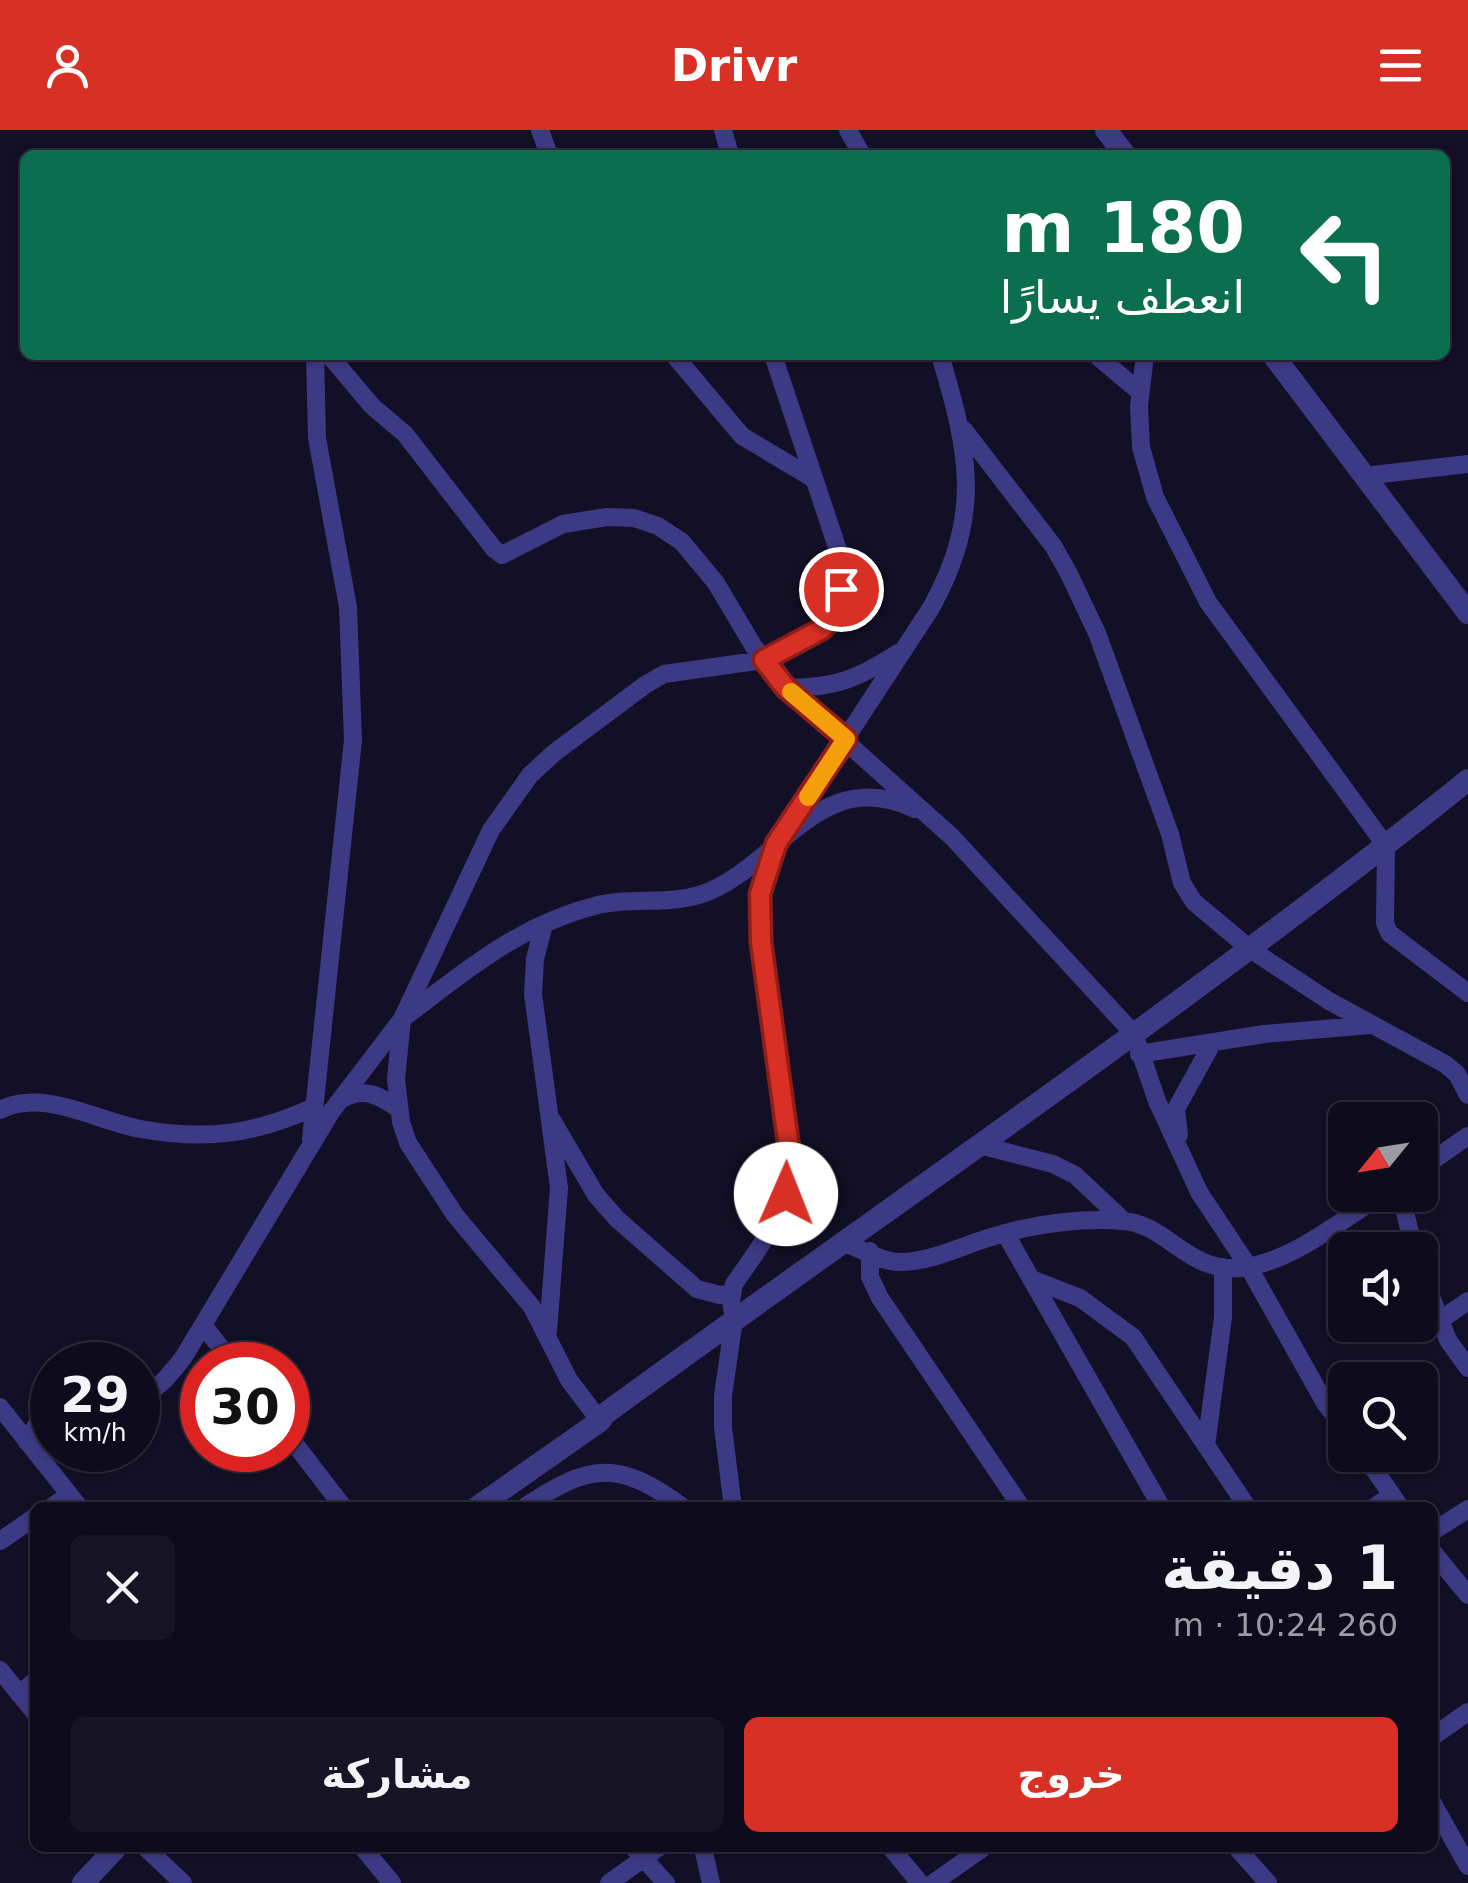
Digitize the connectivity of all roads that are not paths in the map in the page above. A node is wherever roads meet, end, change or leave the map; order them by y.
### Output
1 (316, 360) edge
2 (333, 360) edge
3 (678, 360) edge
4 (774, 360) edge
5 (941, 360) edge
6 (1102, 360) edge
7 (1144, 360) edge
8 (1276, 360) edge
9 (1140, 392) junction
10 (960, 424) junction
11 (1468, 464) edge
12 (1364, 476) junction
13 (814, 478) junction
14 (1468, 613) edge
15 (903, 650) junction
16 (764, 660) junction
17 (786, 688) junction
18 (846, 739) junction
19 (1468, 780) edge
20 (935, 820) junction
21 (776, 844) junction
22 (1386, 846) junction
23 (544, 924) junction
24 (1250, 948) junction
25 (1468, 993) edge
26 (402, 1019) junction
27 (1370, 1024) junction
28 (1213, 1042) junction
29 (1136, 1044) junction
30 (1468, 1095) edge
31 (342, 1099) junction
32 (314, 1107) junction
33 (0, 1110) edge
34 (399, 1110) junction
35 (547, 1110) junction
36 (1468, 1136) edge
37 (979, 1145) junction
38 (310, 1147) junction
39 (1438, 1157) edge
40 (1186, 1165) junction
41 (1354, 1212) edge
42 (1124, 1221) junction
43 (1005, 1232) junction
44 (842, 1242) junction
45 (870, 1251) junction
46 (1248, 1266) junction
47 (1223, 1267) junction
48 (1031, 1278) junction
49 (731, 1293) junction
50 (1468, 1301) edge
51 (734, 1319) junction
52 (1439, 1321) joint
53 (204, 1326) junction
54 (548, 1337) junction
55 (216, 1342) edge
56 (1468, 1368) edge
57 (160, 1383) edge
58 (1328, 1406) edge
59 (0, 1408) edge
60 (600, 1421) junction
61 (30, 1437) edge
62 (27, 1442) junction
63 (1206, 1446) junction
64 (310, 1463) edge
65 (1376, 1472) edge
66 (75, 1501) edge
67 (1396, 1501) edge
68 (339, 1502) edge
69 (485, 1502) edge
70 (533, 1502) edge
71 (675, 1502) edge
72 (732, 1502) edge
73 (1018, 1502) edge
74 (1159, 1502) edge
75 (1244, 1502) edge
76 (1468, 1509) edge
77 (30, 1520) edge
78 (1438, 1528) edge
79 (0, 1541) edge
80 (1438, 1558) edge
81 (1468, 1595) edge
82 (0, 1670) edge
83 (30, 1685) edge
84 (19, 1694) junction
85 (30, 1707) edge
86 (1468, 1712) edge
87 (1438, 1733) edge
88 (1438, 1812) edge
89 (112, 1852) edge
90 (150, 1852) edge
91 (366, 1852) edge
92 (645, 1852) edge
93 (647, 1852) edge
94 (704, 1852) edge
95 (894, 1852) edge
96 (977, 1852) edge
97 (1240, 1852) edge
98 (1468, 1864) edge
99 (82, 1883) edge
100 (183, 1883) edge
101 (392, 1883) edge
102 (609, 1883) edge
103 (666, 1883) edge
104 (711, 1883) edge
105 (920, 1883) edge
106 (933, 1883) edge
107 (1268, 1883) edge

1 - 32 street
2 - 16 street
3 - 13 street
4 - 13 street
5 - 10 street
6 - 9 street
7 - 9 street
8 - 12 street
9 - 22 street
10 - 15 street
10 - 24 street
11 - 12 street
12 - 14 street
13 - 16 street
15 - 17 street
15 - 18 street
16 - 17 street
16 - 26 street
17 - 18 street
18 - 20 street
18 - 21 street
19 - 22 street
20 - 21 street
20 - 29 street
21 - 23 street
21 - 49 street
22 - 24 street
22 - 25 street
23 - 26 street
23 - 35 street
24 - 27 street
24 - 29 street
26 - 31 street
26 - 34 street
27 - 28 street
27 - 30 street
28 - 29 street
28 - 40 street
29 - 37 street
29 - 40 street
31 - 34 street
31 - 38 street
32 - 33 street
32 - 38 street
34 - 54 street
35 - 49 street
35 - 54 street
36 - 39 street
37 - 42 street
37 - 44 street
38 - 53 street
40 - 46 street
41 - 46 street
42 - 43 street
42 - 47 street
43 - 45 street
43 - 48 street
44 - 45 street
44 - 51 street
45 - 73 street
46 - 47 street
46 - 58 street
47 - 63 street
48 - 63 street
48 - 74 street
49 - 51 street
50 - 52 street
51 - 60 street
51 - 72 street
52 - 56 street
53 - 55 street
53 - 57 street
54 - 60 street
59 - 62 street
60 - 69 street
61 - 62 street
62 - 66 street
63 - 75 street
64 - 68 street
65 - 67 street
70 - 71 street
76 - 78 street
77 - 79 street
80 - 81 street
82 - 84 street
83 - 84 street
84 - 85 street
86 - 87 street
88 - 98 street
89 - 99 street
90 - 100 street
91 - 101 street
92 - 102 street
93 - 103 street
94 - 104 street
95 - 105 street
96 - 106 street
97 - 107 street

